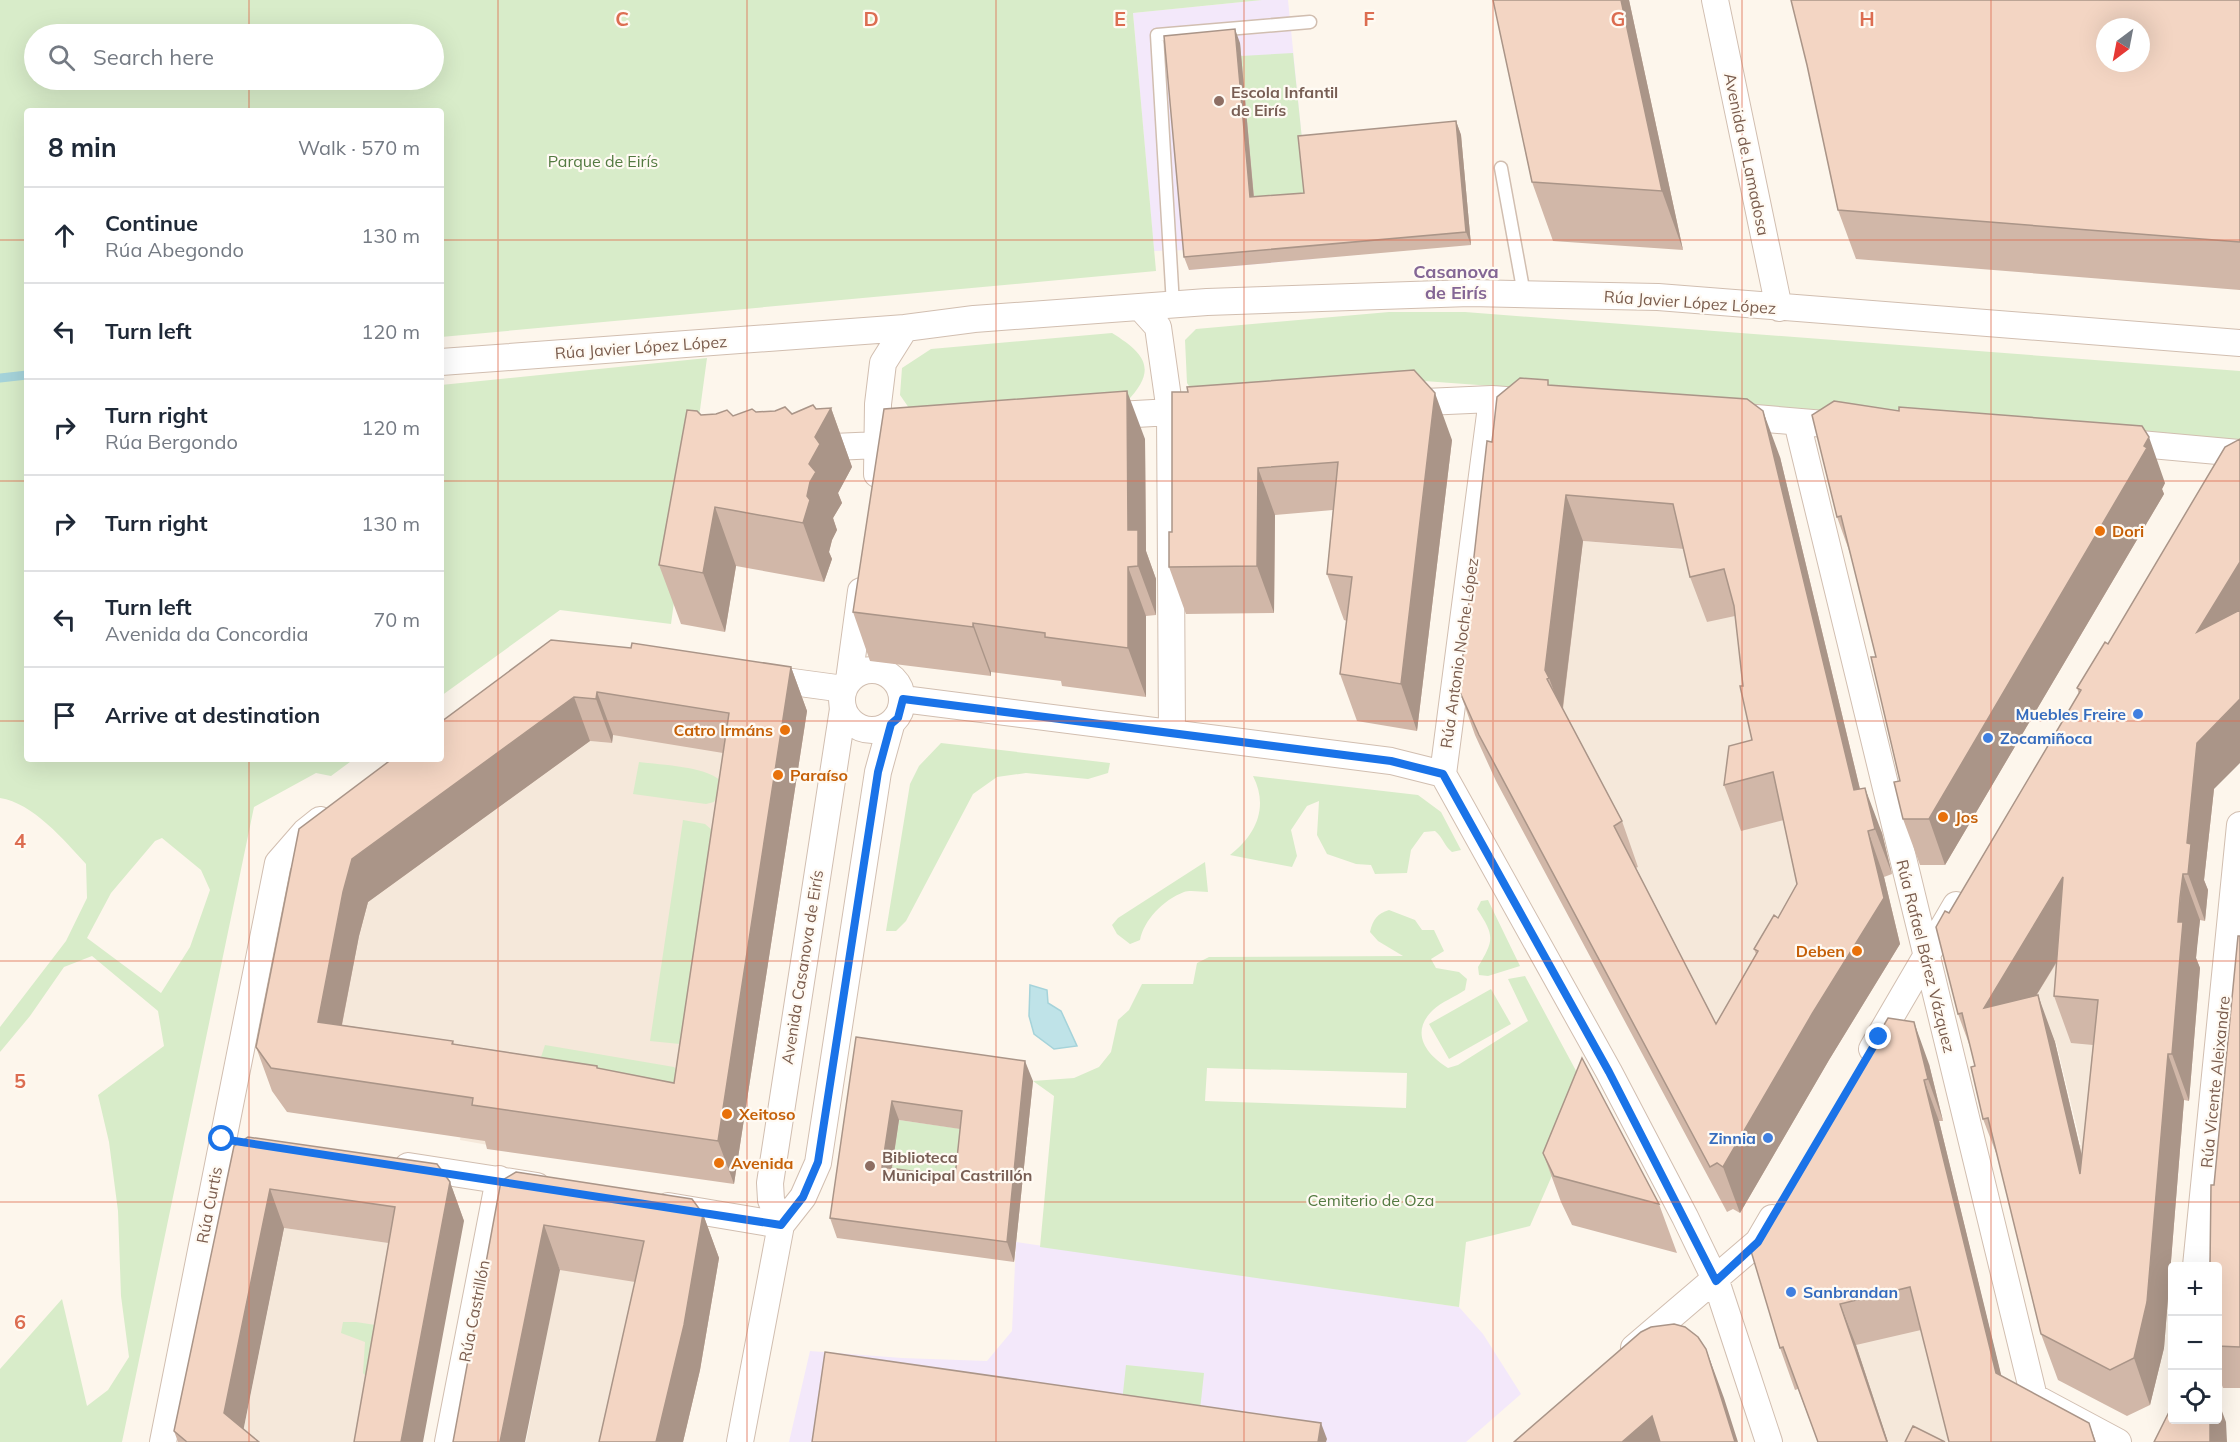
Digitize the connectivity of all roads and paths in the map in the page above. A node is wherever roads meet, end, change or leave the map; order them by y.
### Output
1 (1714, 0) edge
2 (1311, 22) dead end
3 (1501, 168) dead end
4 (1524, 294) junction
5 (1173, 304) junction
6 (1140, 307) junction
7 (1779, 308) junction
8 (906, 328) junction
9 (841, 334) junction
10 (2240, 344) edge
11 (444, 362) edge
12 (882, 363) junction
13 (1492, 399) junction
14 (1550, 403) edge
15 (878, 404) junction
16 (1377, 404) edge
17 (1227, 409) edge
18 (1170, 412) junction
19 (1713, 415) edge
20 (1077, 418) edge
21 (1797, 422) junction
22 (903, 424) edge
23 (1866, 427) edge
24 (2098, 441) edge
25 (879, 445) junction
26 (785, 450) edge
27 (2228, 458) edge
28 (874, 498) edge
29 (865, 566) edge
30 (737, 674) edge
31 (845, 693) junction
32 (903, 699) junction
33 (891, 724) junction
34 (1172, 732) junction
35 (1443, 774) junction
36 (339, 806) edge
37 (2240, 825) edge
38 (1969, 884) edge
39 (1926, 954) junction
40 (1858, 1073) edge
41 (222, 1139) junction
42 (252, 1143) edge
43 (382, 1162) edge
44 (499, 1179) junction
45 (558, 1189) edge
46 (1787, 1193) edge
47 (648, 1203) edge
48 (781, 1225) junction
49 (2196, 1262) edge
50 (1716, 1281) junction
51 (1613, 1366) edge
52 (163, 1442) edge
53 (448, 1442) edge
54 (740, 1442) edge
55 (1769, 1442) edge
56 (2118, 1442) edge

1 - 7 street, Avenida de Lamadosa
2 - 5 lane
3 - 4 lane
4 - 5 street, Rúa Javier López López
4 - 7 street, Rúa Javier López López
5 - 6 street, Rúa Javier López López
6 - 8 street, Rúa Javier López López
6 - 18 street
7 - 10 street, Rúa Javier López López
8 - 9 street, Rúa Javier López López
8 - 12 street
9 - 11 street, Rúa Javier López López
9 - 12 street
12 - 15 street
13 - 14 street
13 - 16 street
13 - 35 street, Rúa Antonio Noche López
15 - 22 street
15 - 25 street
17 - 18 street
18 - 20 street
18 - 34 street
19 - 21 street
21 - 23 street
21 - 39 street, Rúa Rafael Bárez Vázquez
24 - 27 street
25 - 26 street
25 - 28 street
29 - 31 street, Avenida Casanova de Eirís
30 - 31 street
31 - 32 street
31 - 33 street
31 - 48 street, Avenida Casanova de Eirís
32 - 33 street
32 - 34 street
33 - 48 street
34 - 35 street
35 - 50 street
36 - 41 street, Rúa Curtis
37 - 49 street, Rúa Vicente Aleixandre
38 - 39 street
39 - 40 street
39 - 56 street, Rúa Rafael Bárez Vázquez
41 - 42 street
41 - 52 street, Rúa Curtis
43 - 44 street
44 - 45 street
44 - 53 street, Rúa Castrillón
46 - 50 street
47 - 48 street
48 - 54 street
50 - 51 street
50 - 55 street

